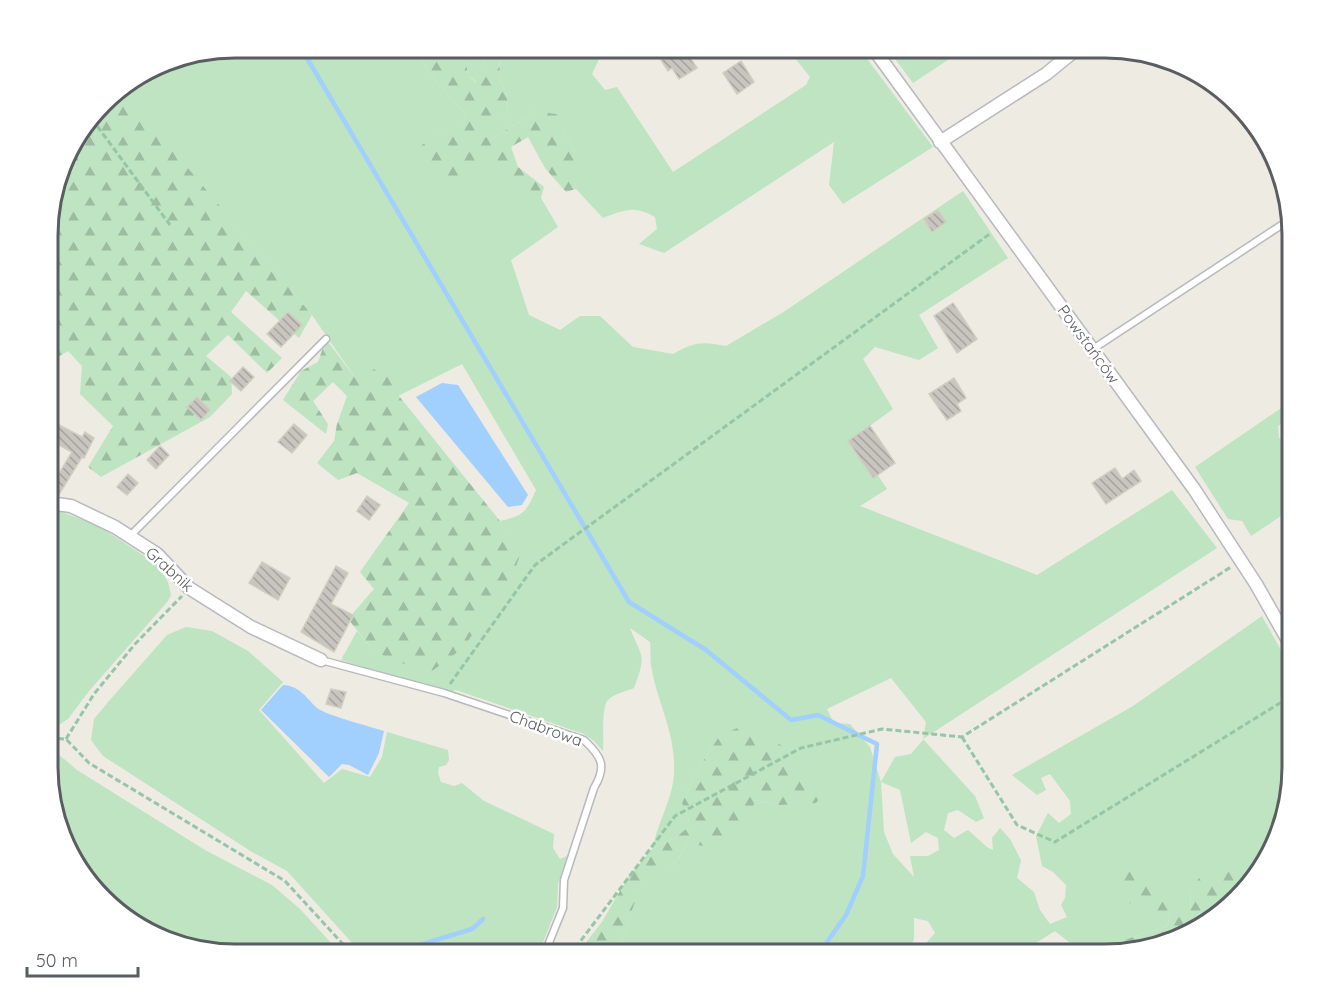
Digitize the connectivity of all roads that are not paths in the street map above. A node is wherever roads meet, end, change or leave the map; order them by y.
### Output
1 (881, 59) edge
2 (1064, 59) edge
3 (940, 142) junction
4 (1282, 225) edge
5 (326, 339) dead end
6 (1093, 349) junction
7 (58, 504) edge
8 (130, 536) junction
9 (1282, 630) edge
10 (321, 660) joint
11 (548, 944) edge

1 - 3 street, Powstańców
2 - 3 street
3 - 6 street, Powstańców
4 - 6 lane
5 - 8 lane
6 - 9 street, Powstańców
7 - 8 street, Grabnik
8 - 10 street, Grabnik
10 - 11 lane, Chabrowa

